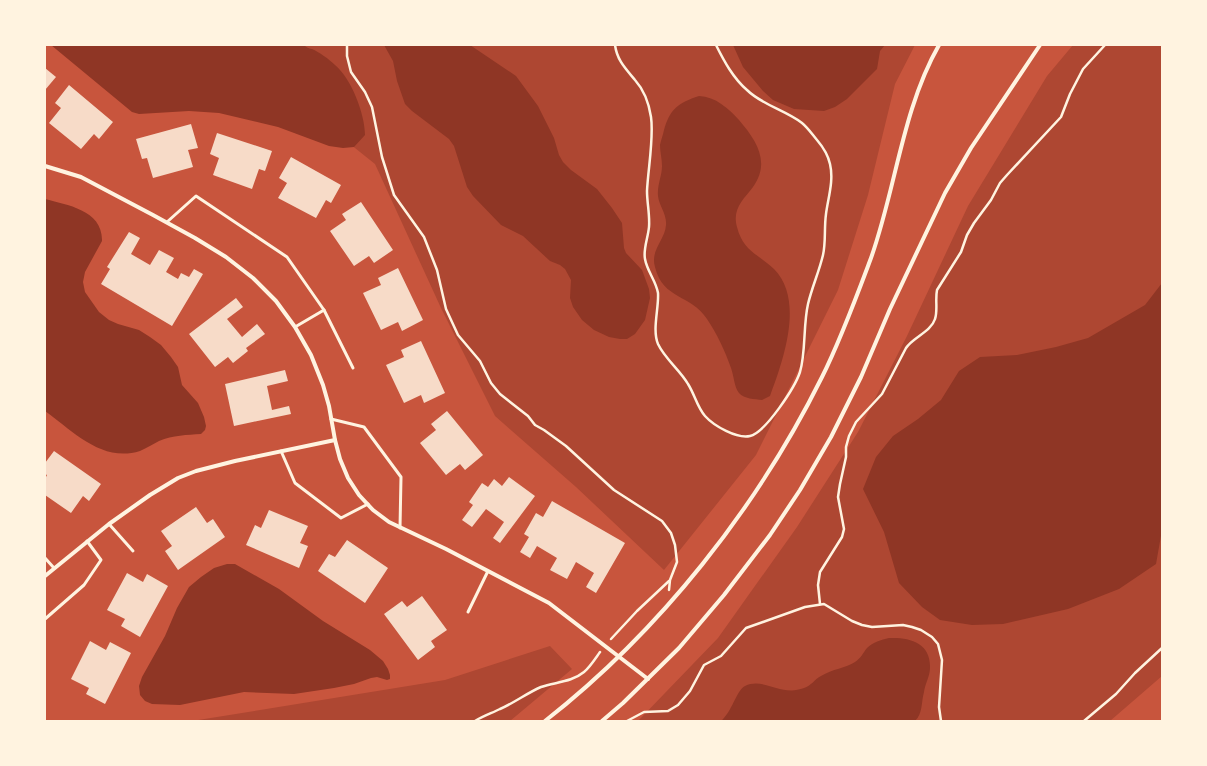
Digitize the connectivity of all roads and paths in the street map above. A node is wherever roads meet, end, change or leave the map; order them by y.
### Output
1 (347, 45) edge
2 (615, 45) edge
3 (716, 45) edge
4 (939, 45) edge
5 (1040, 45) edge
6 (1105, 45) edge
7 (45, 166) edge
8 (167, 222) junction
9 (324, 310) junction
10 (295, 327) junction
11 (353, 368) dead end
12 (331, 419) junction
13 (335, 440) junction
14 (281, 451) junction
15 (368, 504) junction
16 (109, 524) junction
17 (400, 528) junction
18 (87, 541) junction
19 (133, 551) dead end
20 (45, 558) edge
21 (54, 568) junction
22 (488, 572) junction
23 (45, 576) edge
24 (670, 580) junction
25 (672, 599) junction
26 (820, 604) junction
27 (468, 612) dead end
28 (45, 619) edge
29 (605, 646) junction
30 (1162, 648) edge
31 (619, 656) junction
32 (648, 678) junction
33 (475, 721) edge
34 (544, 721) edge
35 (602, 721) edge
36 (627, 721) edge
37 (941, 721) edge
38 (1084, 721) edge

1 - 24 path
2 - 3 path
4 - 25 street
5 - 32 street
6 - 26 path
7 - 8 street
8 - 9 lane
8 - 10 street
9 - 10 lane
9 - 11 lane
10 - 12 street
12 - 13 street
12 - 17 lane
13 - 14 street
13 - 15 street
14 - 15 lane
14 - 16 street
15 - 17 street
16 - 18 street
16 - 19 lane
17 - 22 street
18 - 21 street
18 - 28 lane
20 - 21 lane
21 - 23 street
22 - 27 lane
22 - 29 street
24 - 25 path
24 - 29 path
25 - 31 street
26 - 36 path
26 - 37 path
29 - 31 street
29 - 33 path
30 - 38 path
31 - 32 street
31 - 34 street
32 - 35 street

